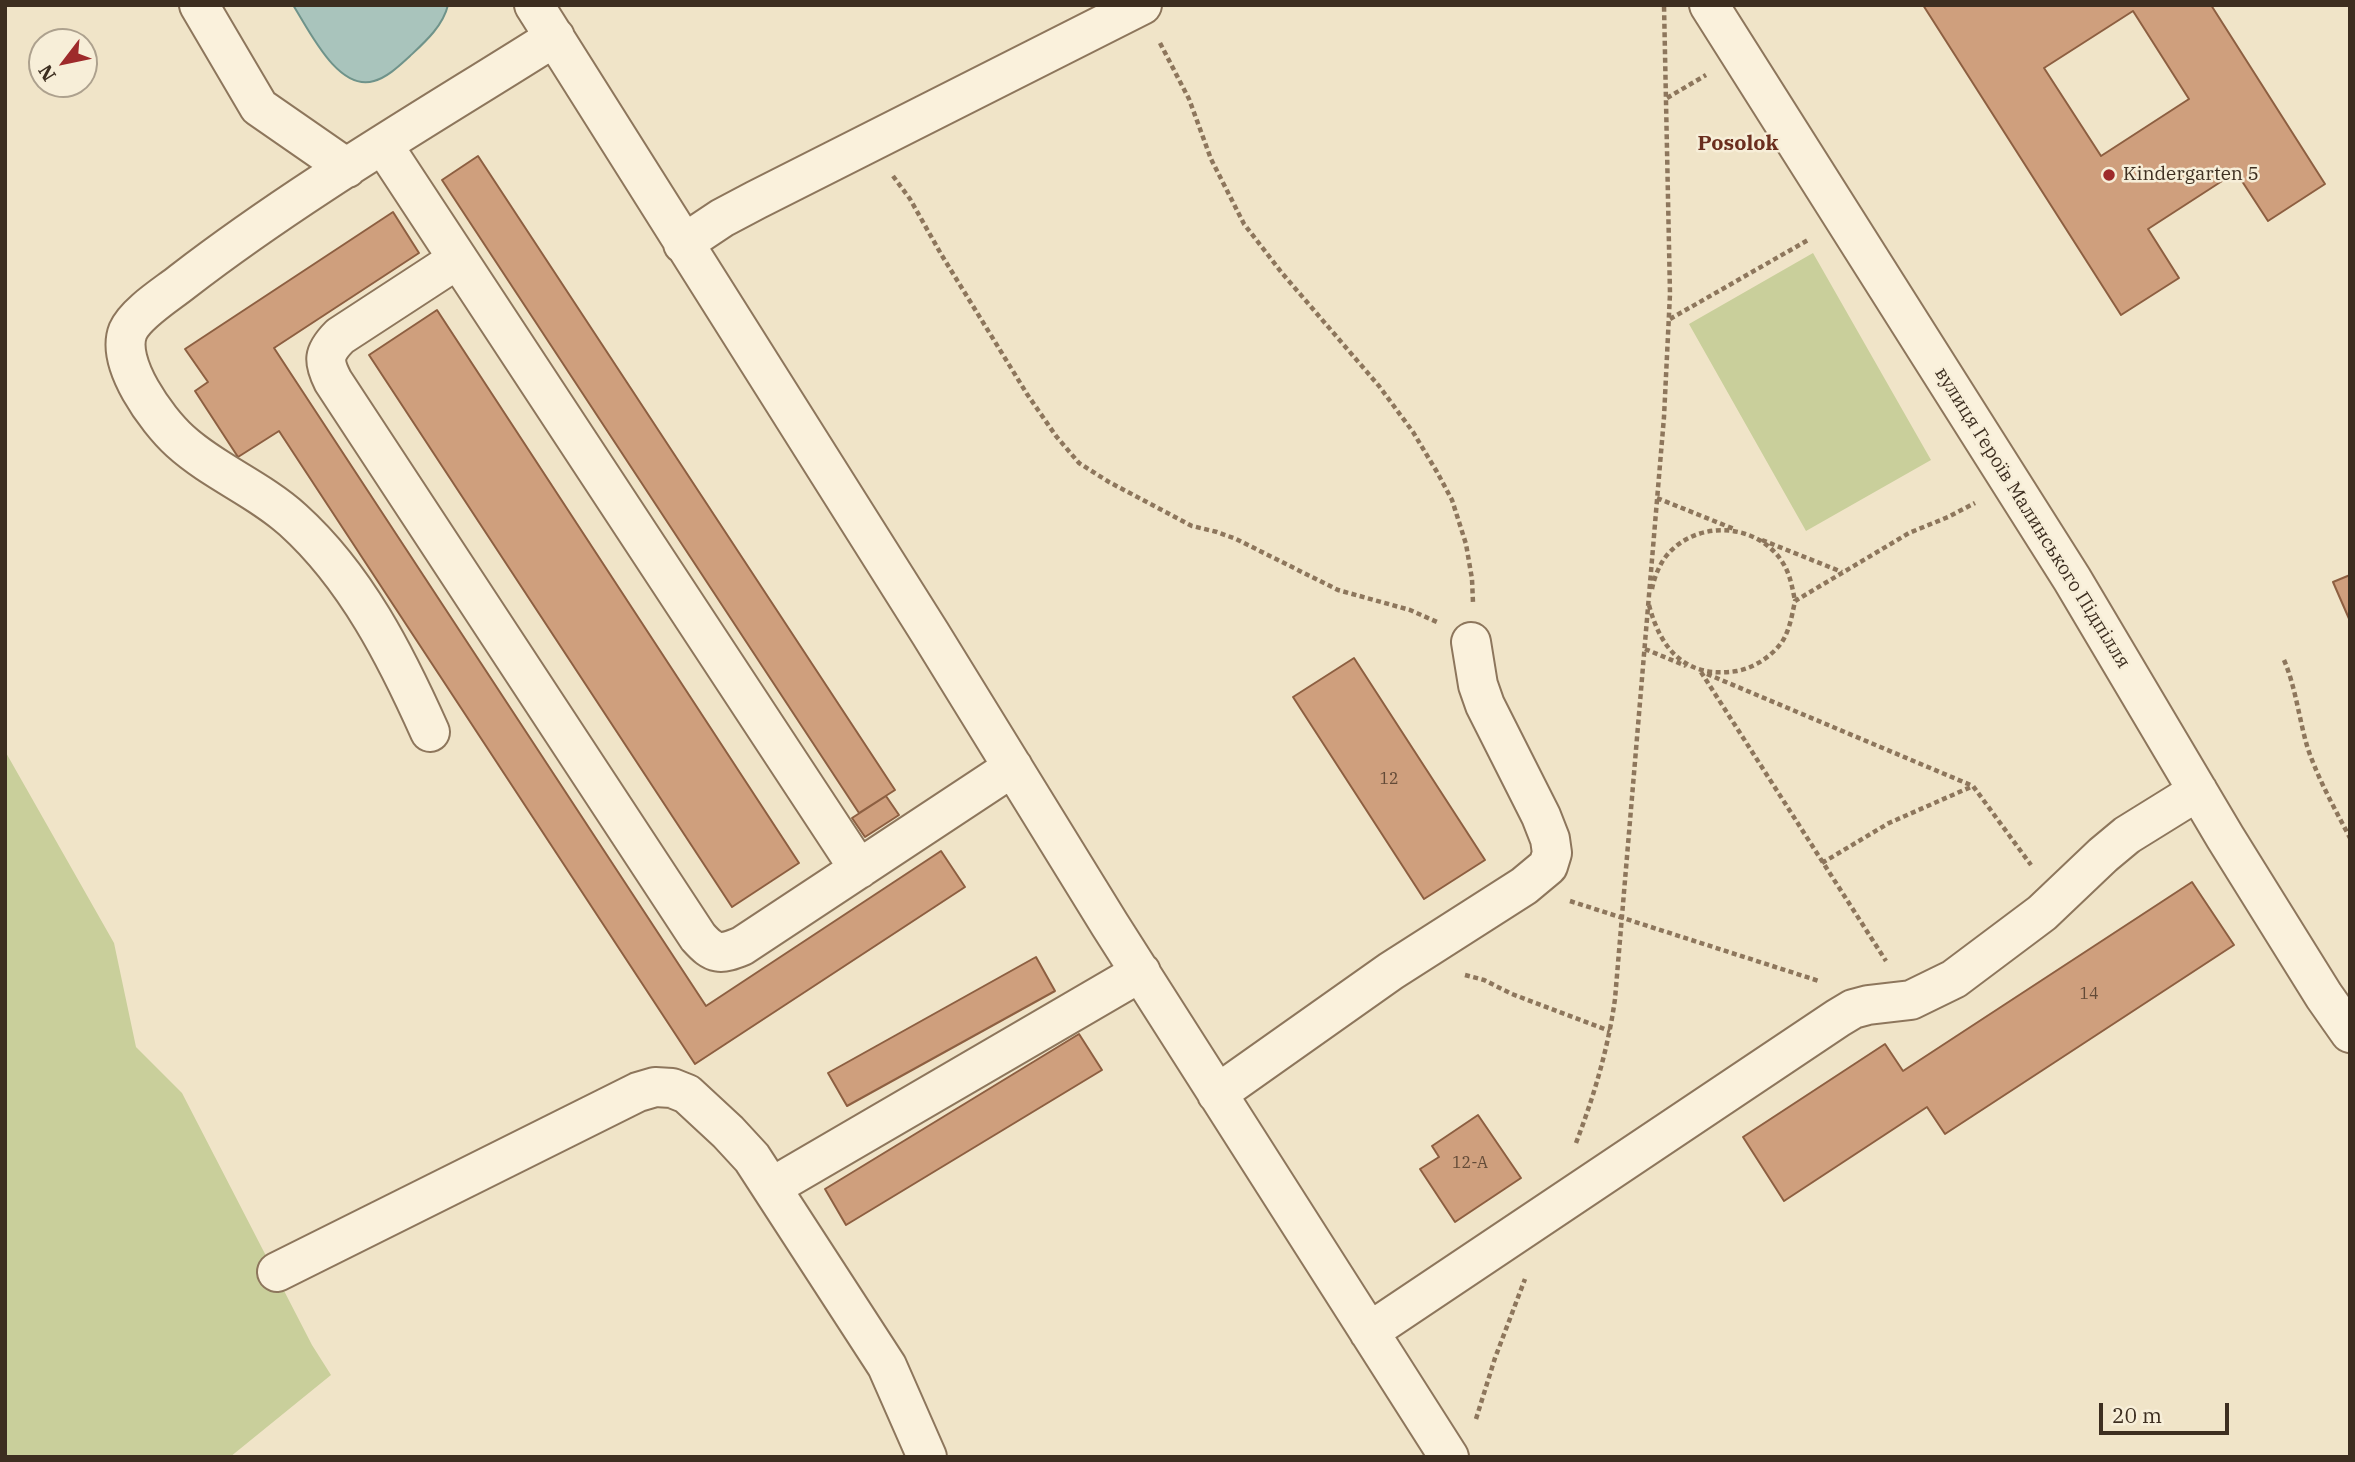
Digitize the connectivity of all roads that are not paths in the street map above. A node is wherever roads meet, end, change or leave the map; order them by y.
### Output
1 (199, 5) edge
2 (534, 5) edge
3 (1709, 5) edge
4 (1141, 6) edge
5 (1086, 18) edge
6 (555, 37) junction
7 (383, 145) junction
8 (347, 168) junction
9 (683, 243) junction
10 (458, 259) junction
11 (1471, 642) road end
12 (430, 732) dead end
13 (1013, 767) junction
14 (2198, 791) junction
15 (859, 869) junction
16 (1141, 972) junction
17 (2350, 1032) edge
18 (1217, 1094) junction
19 (772, 1187) junction
20 (277, 1272) dead end
21 (1370, 1332) junction
22 (927, 1457) edge
23 (1449, 1457) edge

1 - 8 street
2 - 6 street
3 - 14 street, вулиця Героїв Малинського Підпілля
4 - 5 street
5 - 9 street
6 - 7 street
6 - 9 street
7 - 8 street
7 - 10 street
8 - 12 street
9 - 13 street
10 - 15 street
10 - 15 street
11 - 18 street
13 - 15 street
13 - 16 street
14 - 17 street, вулиця Героїв Малинського Підпілля
14 - 21 street
16 - 18 street
16 - 19 street
18 - 21 street
19 - 20 street
19 - 22 street
21 - 23 street

